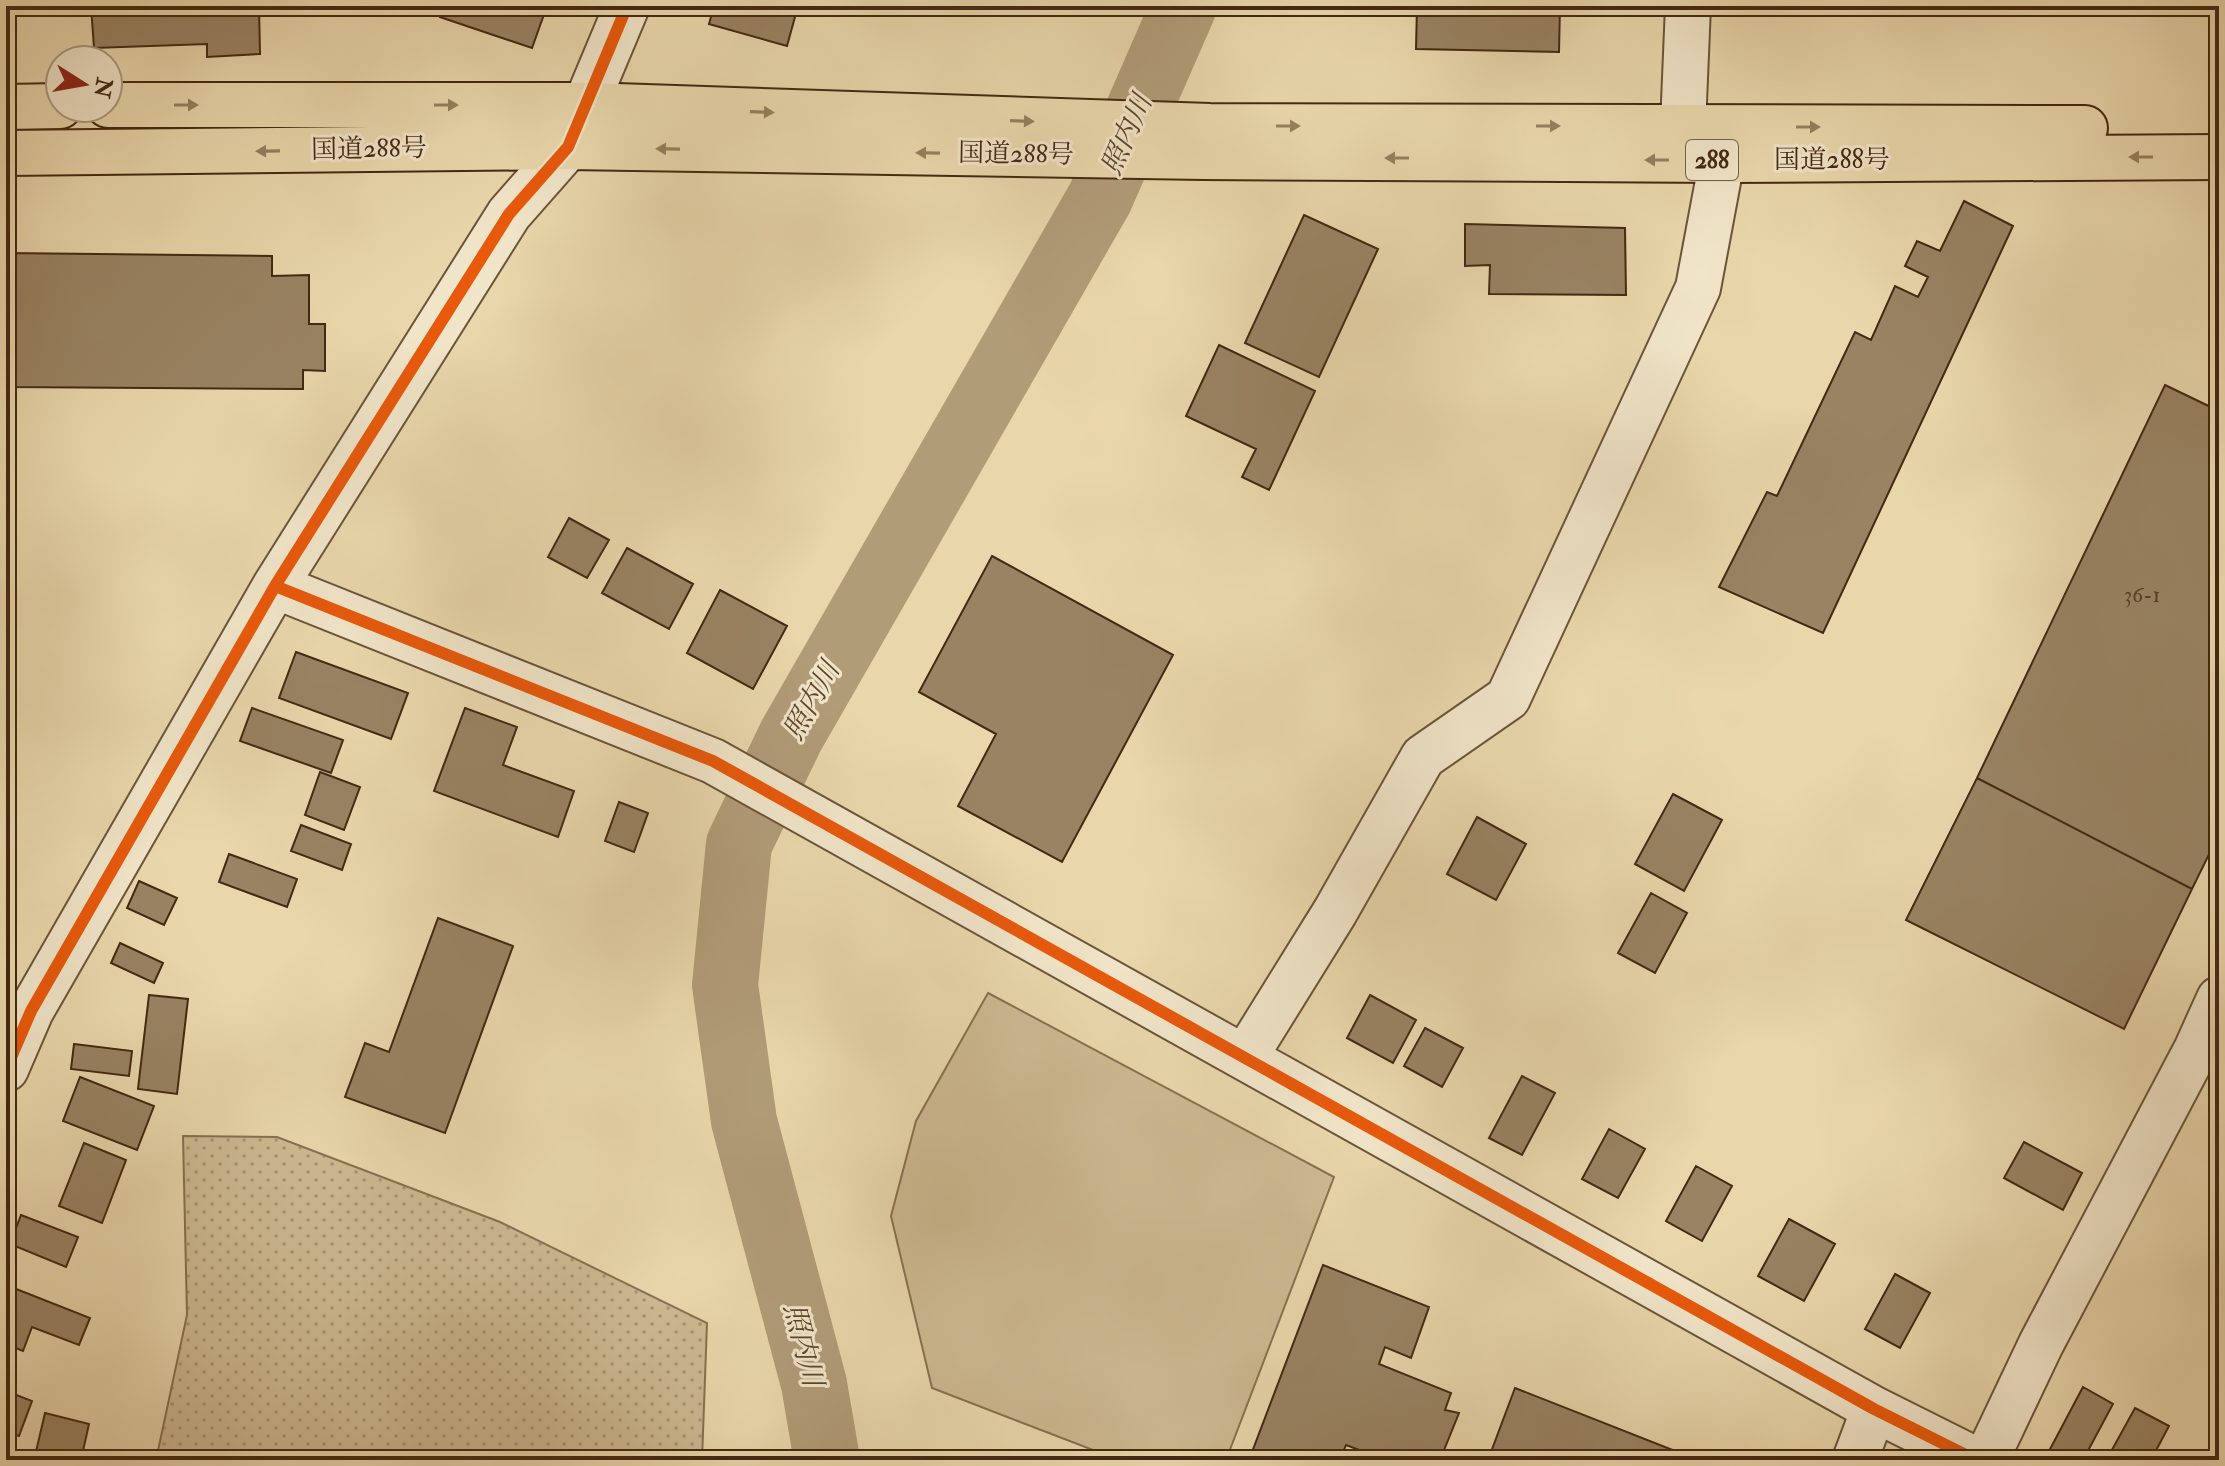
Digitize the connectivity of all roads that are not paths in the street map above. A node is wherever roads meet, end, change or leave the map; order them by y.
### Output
1 (627, 6) edge
2 (1688, 6) edge
3 (124, 105) edge
4 (587, 105) junction
5 (44, 106) edge
6 (6, 107) edge
7 (1683, 126) junction
8 (2219, 127) edge
9 (1092, 140) junction
10 (1207, 142) junction
11 (568, 147) junction
12 (6, 153) edge
13 (2219, 157) edge
14 (1722, 160) junction
15 (275, 586) junction
16 (2219, 999) edge
17 (1245, 1057) junction
18 (6, 1069) edge
19 (1874, 1409) junction
20 (1855, 1460) edge
21 (1976, 1460) edge
22 (1986, 1460) edge

1 - 4 street
2 - 7 street
3 -> 4 highway, 国道288号 / 288
4 -> 9 highway, 国道288号 / 288
4 - 11 street
5 - 6 highway
7 -> 8 highway, 国道288号 / 288
10 -> 7 highway, 国道288号 / 288
9 - 10 highway, 国道288号 / 288
9 -> 11 highway, 国道288号 / 288
14 -> 10 highway, 国道288号 / 288
11 -> 12 highway, 国道288号 / 288
11 - 15 street
13 -> 14 highway, 国道288号 / 288
14 - 17 street
15 - 17 street
15 - 18 street
16 - 22 street
17 - 19 street
19 - 20 street
19 - 21 street

